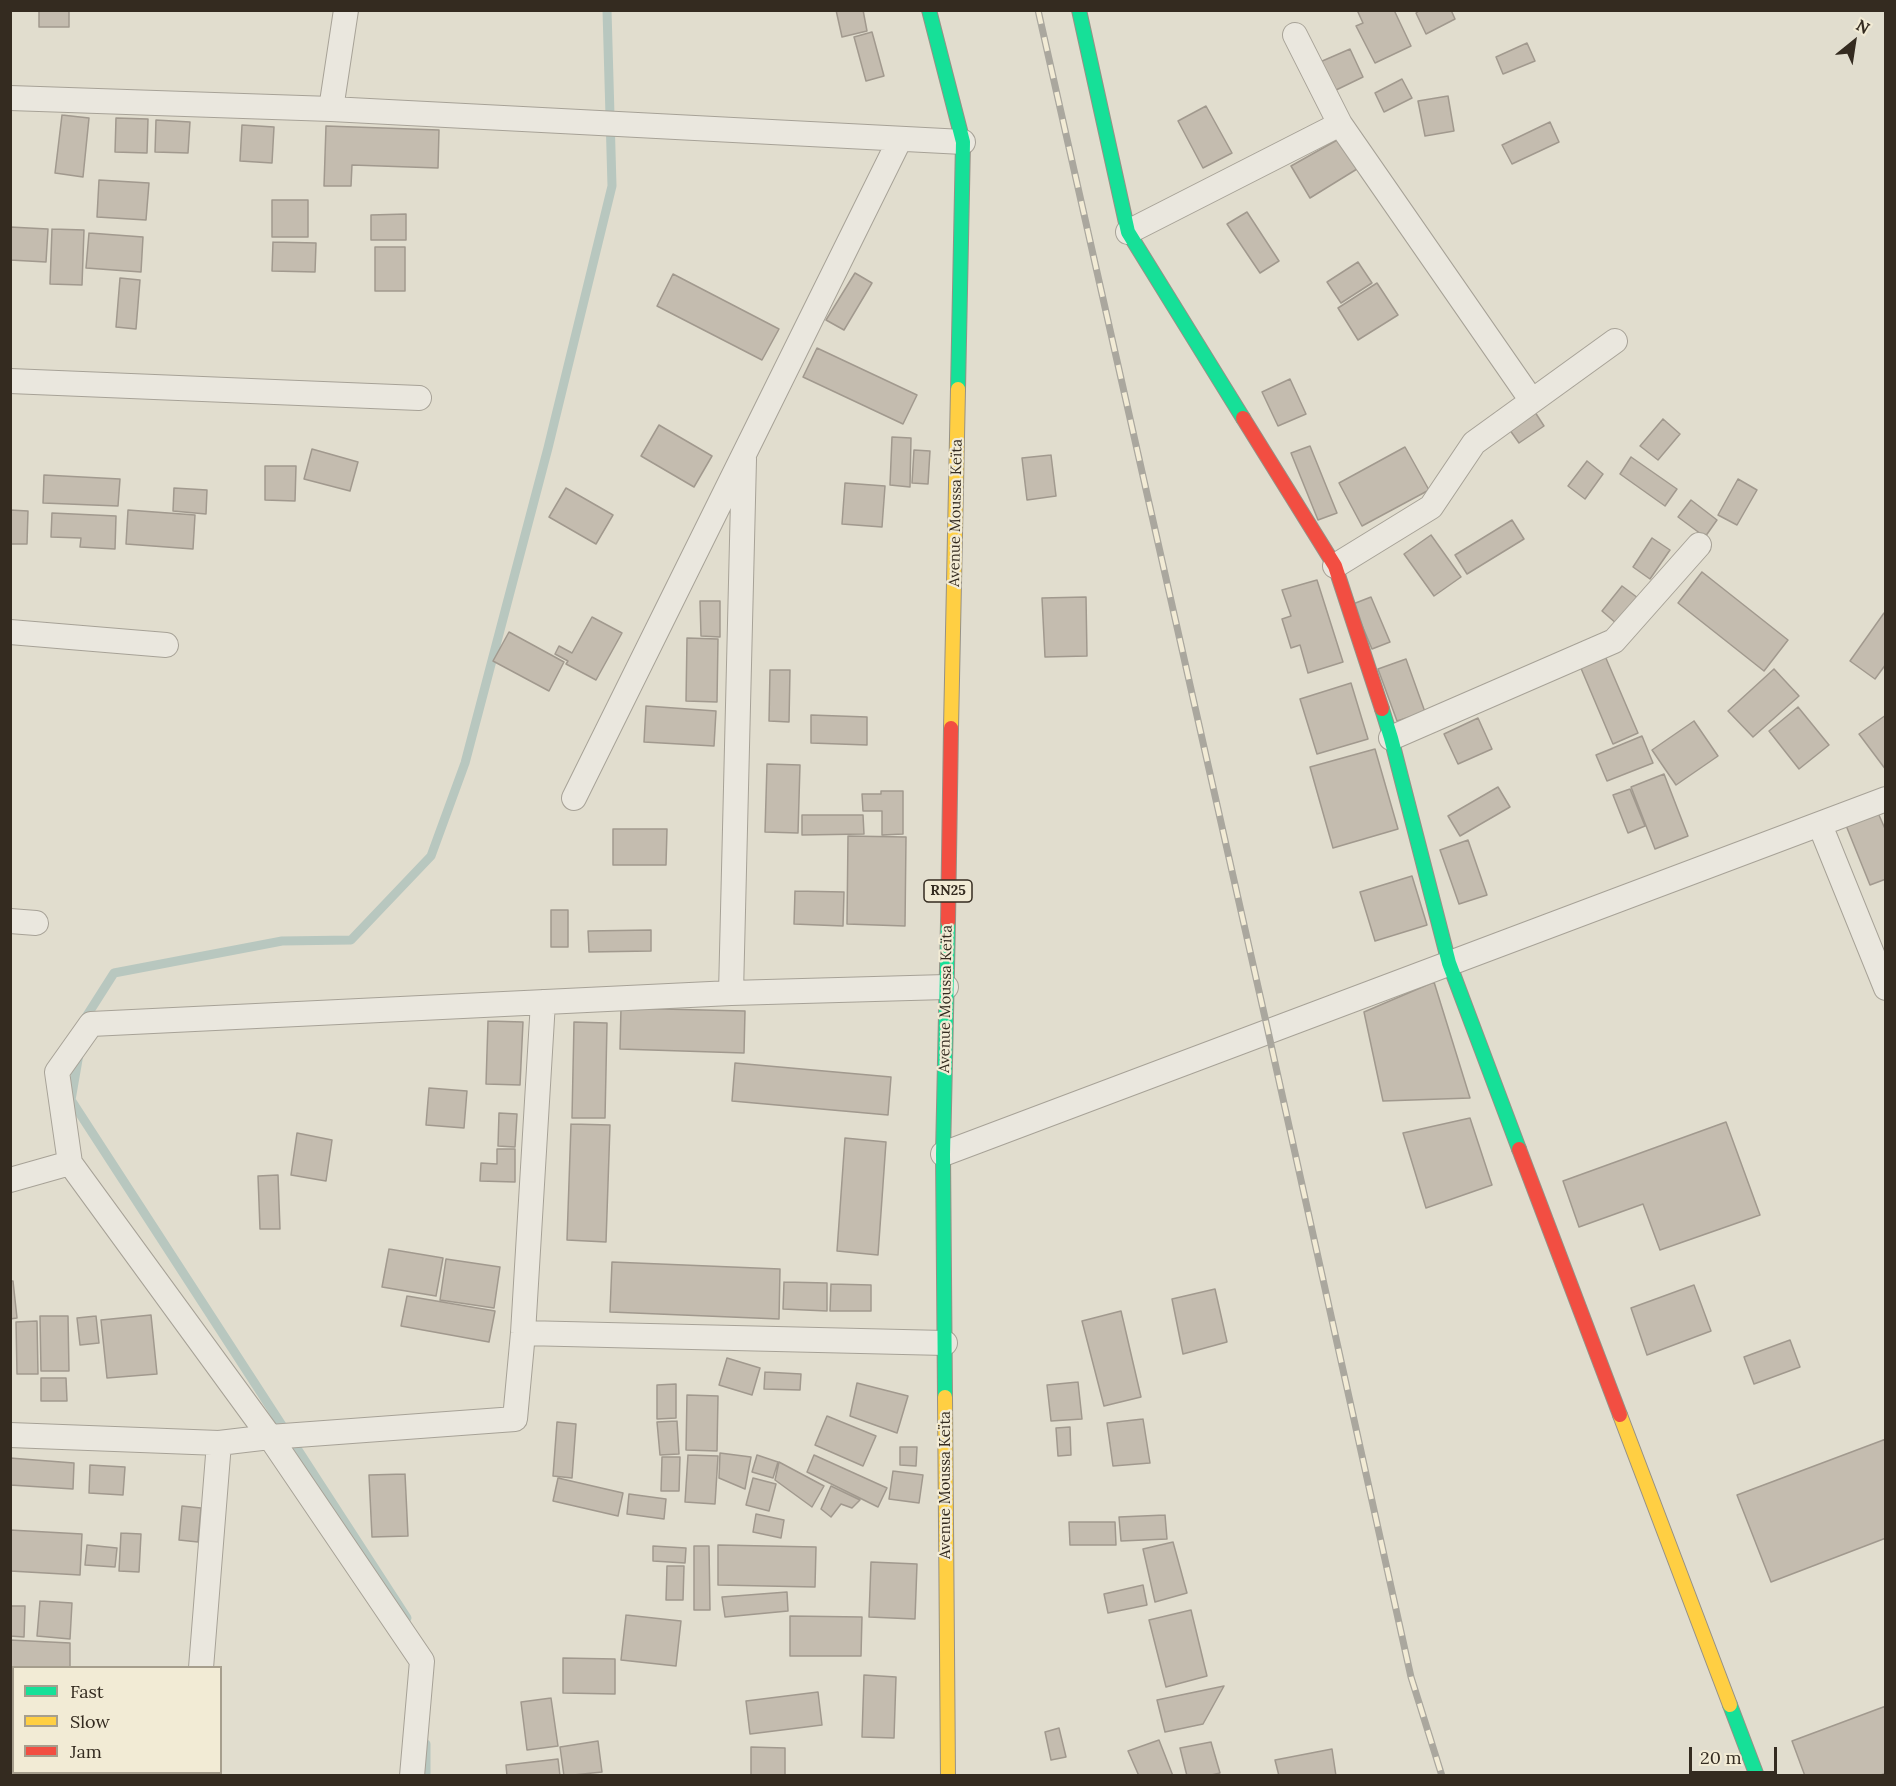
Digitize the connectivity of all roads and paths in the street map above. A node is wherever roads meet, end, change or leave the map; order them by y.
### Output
1 (346, 10) edge
2 (929, 10) edge
3 (1079, 10) edge
4 (1295, 35) dead end
5 (10, 98) edge
6 (331, 109) junction
7 (1340, 124) junction
8 (900, 139) junction
9 (963, 142) junction
10 (1128, 232) junction
11 (1615, 341) dead end
12 (10, 381) edge
13 (419, 398) dead end
14 (1532, 401) junction
15 (745, 452) junction
16 (1699, 545) dead end
17 (1335, 566) junction
18 (10, 632) edge
19 (166, 645) dead end
20 (1391, 738) junction
21 (574, 798) dead end
22 (1886, 799) edge
23 (1820, 825) junction
24 (10, 921) edge
25 (36, 923) dead end
26 (1449, 963) junction
27 (946, 987) junction
28 (1886, 988) edge
29 (731, 993) junction
30 (543, 1002) junction
31 (943, 1154) junction
32 (70, 1163) junction
33 (10, 1180) edge
34 (523, 1333) junction
35 (945, 1343) junction
36 (10, 1435) edge
37 (270, 1437) junction
38 (219, 1443) junction
39 (201, 1666) edge
40 (412, 1776) edge
41 (948, 1776) edge
42 (1757, 1776) edge

1 - 6 street
2 - 9 street, Avenue Moussa Keïta / RN25
3 - 10 street
4 - 7 street
5 - 6 street
6 - 8 street
7 - 10 street
7 - 14 street
8 - 9 street
8 - 15 street
9 - 27 street, Avenue Moussa Keïta / RN25
10 - 17 street
11 - 14 street
12 - 13 street
14 - 17 street
15 - 21 street
15 - 29 street
16 - 20 street
17 - 20 street
18 - 19 street
20 - 26 street
22 - 23 street
23 - 26 street
23 - 28 street
24 - 25 street
26 - 31 street
26 - 42 street
27 - 29 street
27 - 31 street, Avenue Moussa Keïta / RN25
29 - 30 street
30 - 32 street
30 - 34 street
31 - 35 street, Avenue Moussa Keïta / RN25
32 - 33 street
32 - 37 street
34 - 35 street
34 - 37 street
35 - 41 street, Avenue Moussa Keïta / RN25
36 - 38 street
37 - 38 street
37 - 40 street
38 - 39 street

